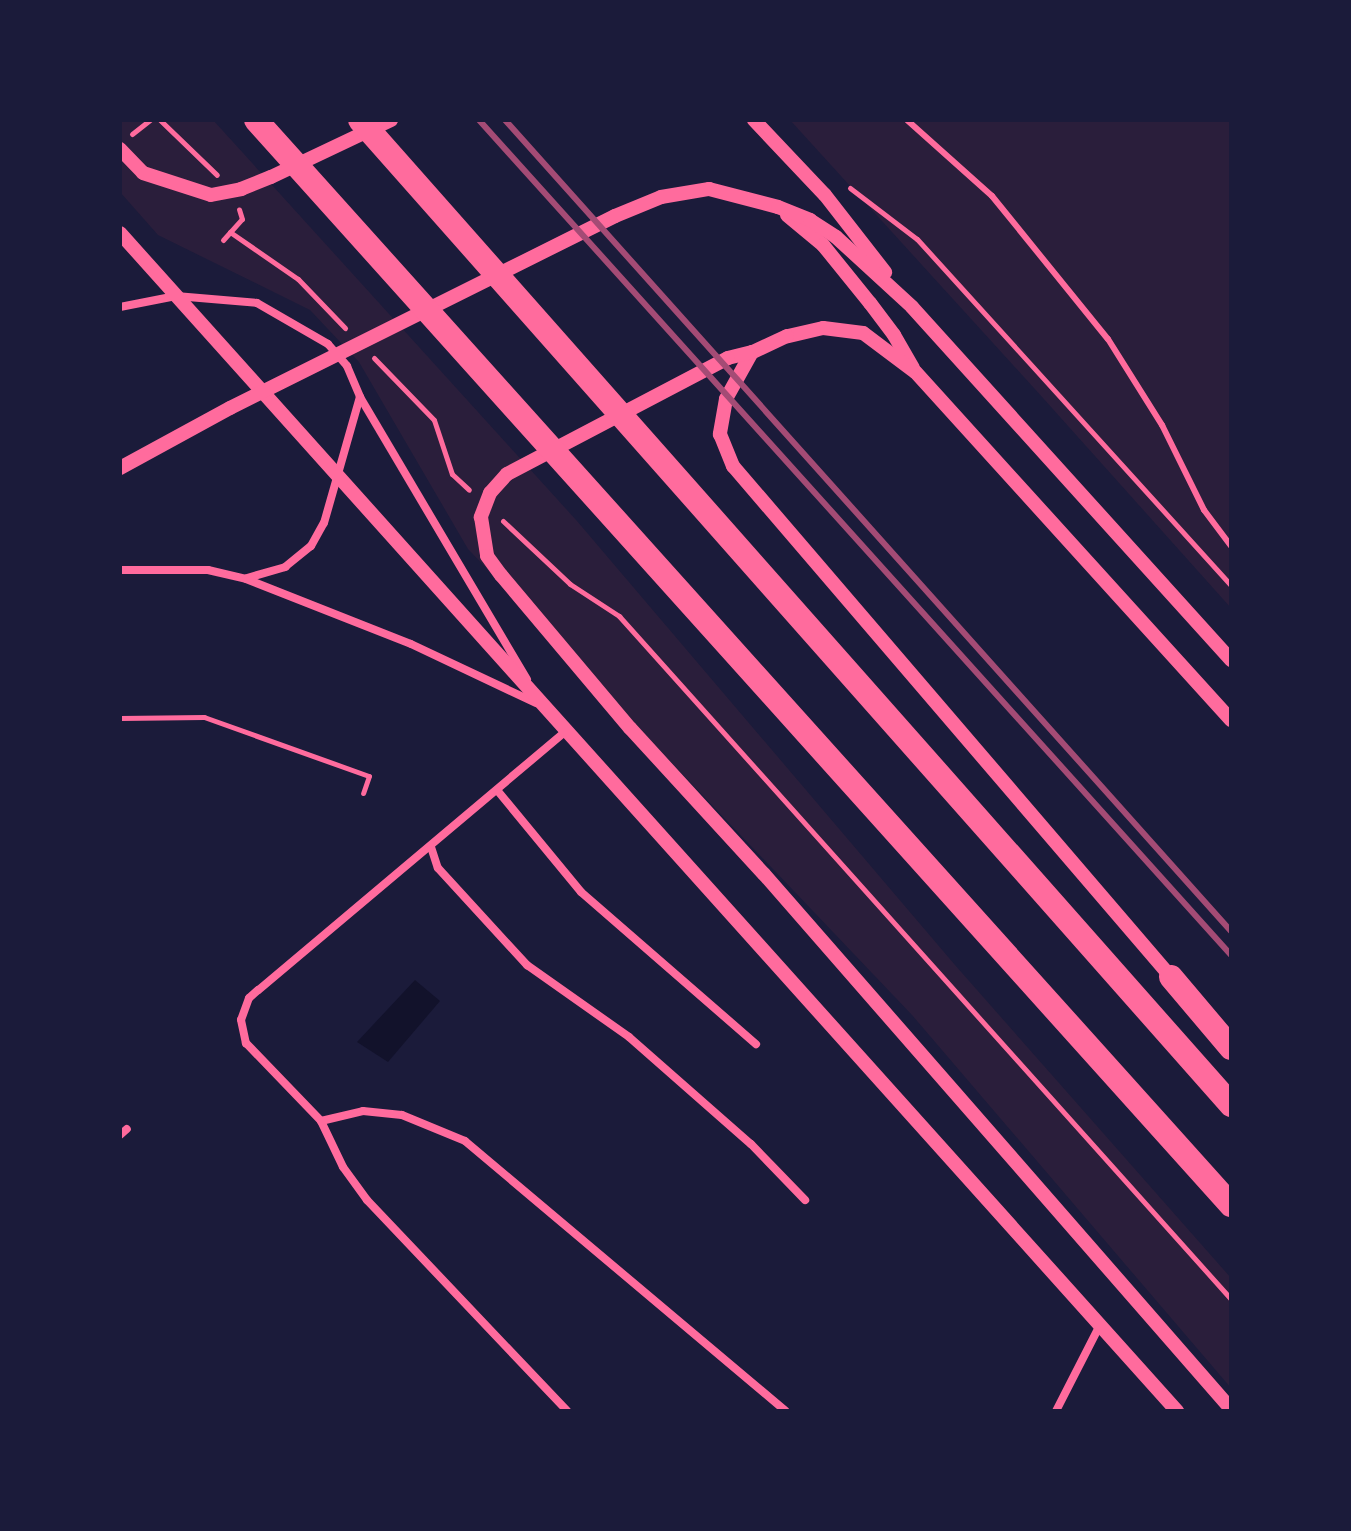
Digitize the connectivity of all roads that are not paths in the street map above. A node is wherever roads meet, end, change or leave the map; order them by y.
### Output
1 (256, 120) edge
2 (360, 120) edge
3 (391, 120) edge
4 (754, 120) edge
5 (907, 120) edge
6 (120, 149) edge
7 (778, 207) junction
8 (120, 233) edge
9 (176, 296) junction
10 (120, 307) edge
11 (912, 307) junction
12 (752, 352) junction
13 (915, 372) junction
14 (360, 397) junction
15 (120, 468) edge
16 (339, 475) junction
17 (1231, 546) edge
18 (120, 570) edge
19 (246, 579) junction
20 (1231, 660) edge
21 (544, 707) junction
22 (1231, 720) edge
23 (566, 731) junction
24 (497, 790) junction
25 (431, 847) junction
26 (1171, 977) joint
27 (756, 1044) dead end
28 (1231, 1048) edge
29 (1231, 1105) edge
30 (321, 1121) junction
31 (805, 1200) dead end
32 (1231, 1205) edge
33 (1100, 1325) junction
34 (1231, 1409) edge
35 (567, 1411) edge
36 (786, 1411) edge
37 (1056, 1411) edge
38 (1177, 1411) edge

1 - 32 highway
2 - 29 highway
3 - 6 street
4 - 11 street
5 - 17 lane
7 - 11 street
7 - 13 street
7 - 15 street
8 - 9 street
9 - 10 street
9 - 14 street
9 - 16 street
11 - 20 street
12 - 13 street
12 - 26 street
12 - 34 street
13 - 22 street
14 - 16 street
14 - 21 street
16 - 19 street
16 - 21 street
18 - 19 street
19 - 21 street
21 - 23 street
23 - 24 street
23 - 33 street
24 - 25 street
24 - 27 street
25 - 30 street
25 - 31 street
26 - 28 highway
30 - 35 street
30 - 36 street
33 - 37 street
33 - 38 street

